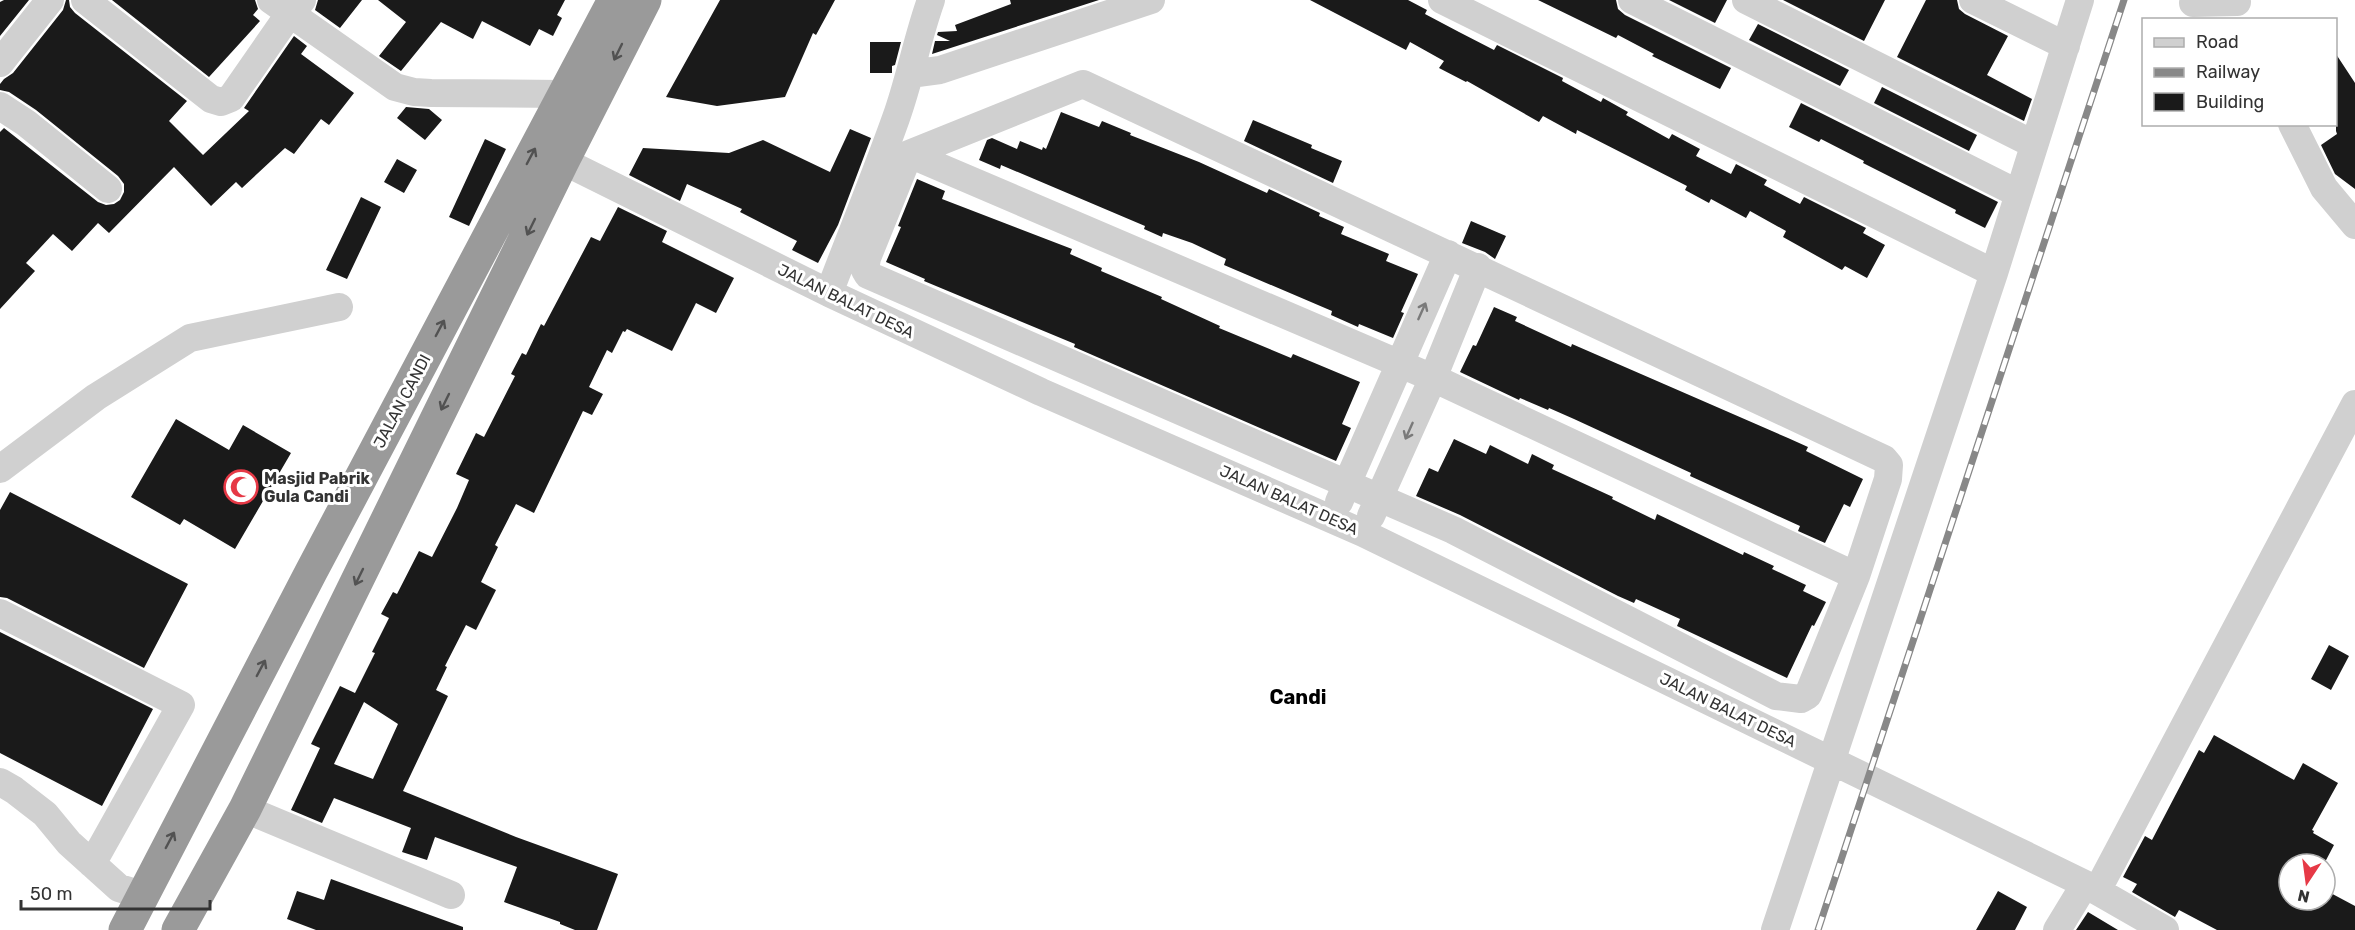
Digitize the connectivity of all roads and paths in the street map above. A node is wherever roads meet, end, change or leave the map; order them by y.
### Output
1 (50, 0) edge
2 (85, 0) edge
3 (614, 0) edge
4 (645, 0) edge
5 (931, 0) edge
6 (1151, 0) edge
7 (1442, 0) edge
8 (1632, 0) edge
9 (1746, 0) edge
10 (1973, 0) edge
11 (2080, 0) edge
12 (2193, 3) dead end
13 (288, 4) edge
14 (2243, 7) edge
15 (2066, 46) junction
16 (0, 63) edge
17 (909, 77) junction
18 (564, 94) junction
19 (0, 106) edge
20 (2293, 126) edge
21 (2033, 144) junction
22 (909, 154) junction
23 (563, 161) junction
24 (108, 189) dead end
25 (2019, 194) junction
26 (2355, 225) edge
27 (1448, 254) junction
28 (1478, 267) junction
29 (1994, 273) junction
30 (828, 293) junction
31 (339, 307) dead end
32 (1398, 364) junction
33 (1433, 378) junction
34 (2355, 404) edge
35 (0, 469) edge
36 (1346, 485) junction
37 (1379, 499) junction
38 (1331, 518) junction
39 (1363, 533) junction
40 (1856, 576) junction
41 (0, 613) edge
42 (1833, 761) junction
43 (0, 782) edge
44 (245, 809) junction
45 (92, 864) junction
46 (148, 883) junction
47 (2091, 888) junction
48 (198, 891) junction
49 (451, 895) dead end
50 (125, 930) edge
51 (178, 930) edge
52 (1775, 930) edge
53 (2057, 930) edge
54 (2165, 930) edge

1 - 16 street
2 - 13 street
3 - 18 highway, JALAN CANDI
4 -> 23 highway
5 - 17 street
6 - 17 street
7 - 29 street
8 - 25 street
9 - 21 street
10 - 15 street
11 - 15 street
12 - 14 street
13 - 18 street
15 - 21 street
17 - 30 street
46 -> 18 highway, JALAN CANDI
19 - 24 street
20 - 26 street
21 - 25 street
22 - 27 street
22 - 32 street
22 - 36 street
23 - 30 street, JALAN BALAT DESA
23 -> 44 highway
25 - 29 street
27 - 28 street
32 -> 27 street
28 - 33 street
28 - 40 street
29 - 42 street
30 - 38 street, JALAN BALAT DESA
31 - 35 street
32 - 33 street
32 - 36 street
33 -> 37 street
33 - 40 street
34 - 47 street
36 - 37 street
36 - 38 street
37 - 39 street
37 - 40 street
38 - 39 street, JALAN BALAT DESA
39 - 42 street, JALAN BALAT DESA
41 - 45 street
42 - 47 street, JALAN BALAT DESA
42 - 52 street
43 - 45 street
44 - 48 highway
44 - 49 street
45 - 46 street
46 - 48 highway
46 - 50 highway, JALAN CANDI
47 - 53 street
47 - 54 street, JALAN BALAT DESA
48 - 51 highway

